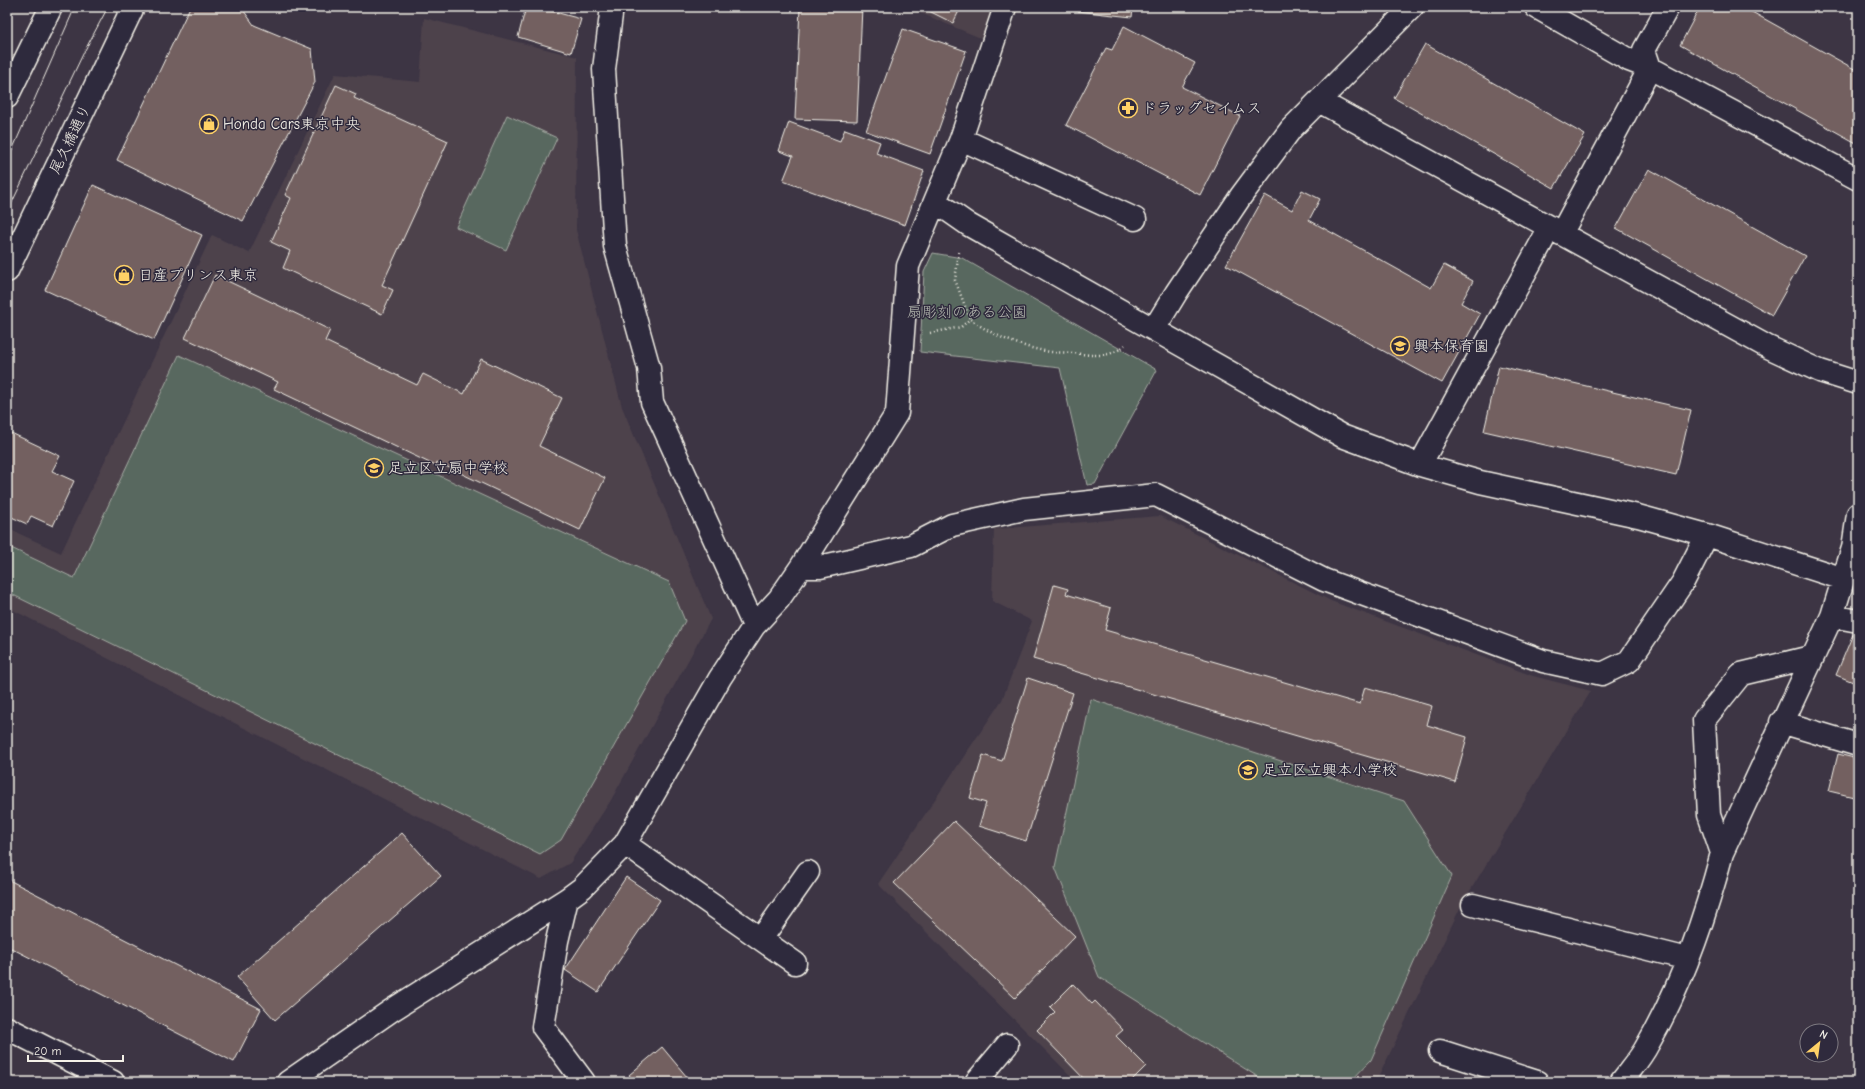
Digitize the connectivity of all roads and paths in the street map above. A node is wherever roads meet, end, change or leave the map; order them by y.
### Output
1 (50, 7) edge
2 (133, 7) edge
3 (612, 7) edge
4 (1005, 7) edge
5 (1412, 7) edge
6 (1536, 7) edge
7 (1668, 7) edge
8 (1650, 68) junction
9 (7, 97) edge
10 (1319, 101) junction
11 (961, 139) junction
12 (1858, 179) edge
13 (936, 202) junction
14 (1135, 219) dead end
15 (1556, 230) junction
16 (960, 248) dead end
17 (7, 271) edge
18 (970, 319) junction
19 (1154, 329) junction
20 (926, 333) dead end
21 (1126, 342) dead end
22 (1858, 383) edge
23 (1420, 465) junction
24 (1858, 514) edge
25 (1707, 535) junction
26 (1855, 548) edge
27 (801, 567) junction
28 (1844, 579) junction
29 (1832, 616) junction
30 (1858, 621) edge
31 (754, 626) junction
32 (1811, 658) junction
33 (1781, 722) junction
34 (1858, 745) edge
35 (625, 844) junction
36 (1722, 853) junction
37 (808, 872) dead end
38 (567, 899) junction
39 (1473, 905) dead end
40 (761, 939) junction
41 (1688, 959) junction
42 (795, 963) dead end
43 (7, 1028) edge
44 (1007, 1045) dead end
45 (1440, 1051) dead end
46 (113, 1082) edge
47 (288, 1082) edge
48 (584, 1082) edge
49 (976, 1082) edge
50 (1537, 1082) edge
51 (1621, 1082) edge

1 - 9 street
2 - 17 street, 尾久橋通り
3 - 31 street
4 - 11 street
5 - 10 street
6 - 8 street
7 - 8 street
8 - 12 street
8 - 15 street
10 - 15 street
10 - 19 street
11 - 13 street
11 - 14 street
13 - 19 street
13 - 27 street
15 - 22 street
15 - 23 street
16 - 18 path
18 - 20 path
18 - 21 path
19 - 23 street
23 - 25 street
24 - 26 street
25 - 27 street
25 - 28 street
26 - 28 street
27 - 31 street
28 - 29 street
29 - 30 street
29 - 32 street
31 - 35 street
32 - 33 street
32 - 36 street
33 - 34 street
33 - 36 street
35 - 38 street
35 - 40 street
36 - 41 street
37 - 40 street
38 - 47 street
38 - 48 street
39 - 41 street
40 - 42 street
41 - 51 street
43 - 46 street
44 - 49 street
45 - 50 street

